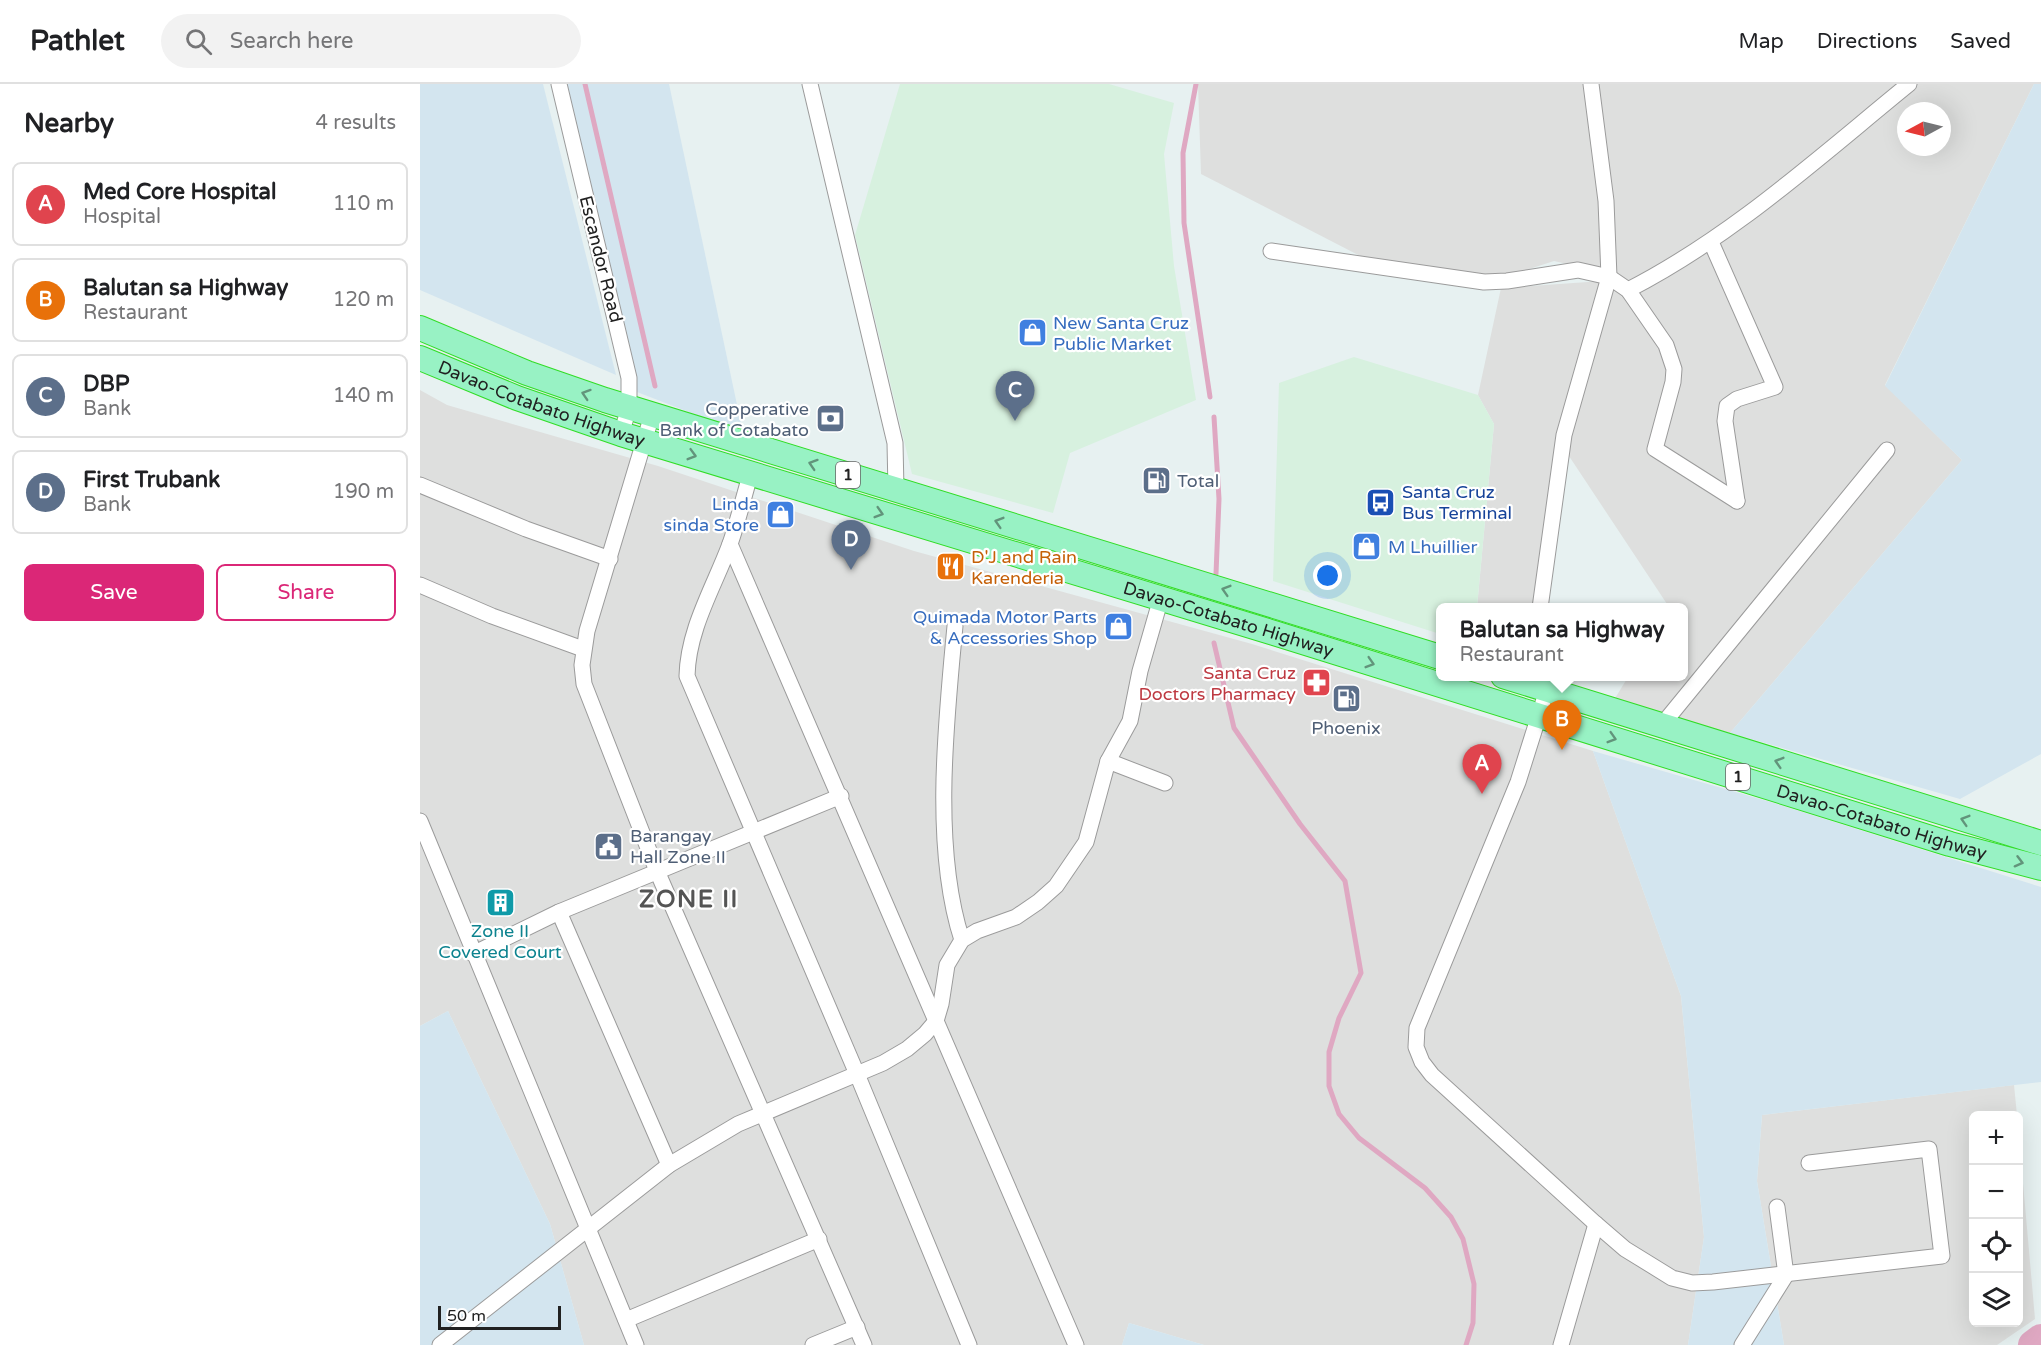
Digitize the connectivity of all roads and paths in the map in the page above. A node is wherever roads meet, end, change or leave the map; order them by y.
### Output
1 (559, 84) edge
2 (810, 84) edge
3 (1592, 84) edge
4 (1909, 84) edge
5 (1711, 242) junction
6 (1271, 251) dead end
7 (1609, 277) junction
8 (1628, 290) junction
9 (420, 328) edge
10 (420, 358) edge
11 (629, 408) junction
12 (652, 415) junction
13 (621, 434) junction
14 (645, 441) junction
15 (1887, 450) dead end
16 (751, 472) junction
17 (420, 485) edge
18 (896, 490) junction
19 (930, 501) junction
20 (922, 526) junction
21 (1030, 531) junction
22 (730, 544) junction
23 (1022, 557) junction
24 (609, 559) junction
25 (420, 585) edge
26 (1161, 598) junction
27 (1541, 603) edge
28 (955, 626) dead end
29 (583, 649) junction
30 (1436, 656) edge
31 (1535, 684) edge
32 (1530, 713) junction
33 (1662, 725) junction
34 (1108, 761) junction
35 (1165, 783) dead end
36 (841, 796) junction
37 (420, 821) edge
38 (753, 832) junction
39 (2041, 843) edge
40 (2041, 868) edge
41 (657, 871) junction
42 (559, 912) junction
43 (962, 940) junction
44 (473, 954) junction
45 (936, 1021) junction
46 (857, 1074) junction
47 (764, 1112) junction
48 (1809, 1163) dead end
49 (669, 1165) junction
50 (1777, 1208) dead end
51 (1596, 1224) junction
52 (587, 1231) junction
53 (819, 1239) junction
54 (1786, 1275) junction
55 (626, 1320) junction
56 (857, 1327) junction
57 (440, 1345) edge
58 (636, 1345) edge
59 (813, 1345) edge
60 (864, 1345) edge
61 (969, 1345) edge
62 (1076, 1345) edge
63 (1561, 1345) edge
64 (1742, 1345) edge

1 - 11 street, Escandor Road
2 - 18 street
3 - 7 street
4 - 5 street
5 - 8 street
5 - 8 street
6 - 7 street
7 - 8 street
7 - 27 street
11 -> 9 highway, Davao-Cotabato Highway / 1
10 - 13 highway, Davao-Cotabato Highway / 1
11 - 12 highway, Davao-Cotabato Highway / 1
11 - 13 street, Escandor Road
12 - 14 street
18 -> 12 highway, Davao-Cotabato Highway / 1
13 - 14 highway, Davao-Cotabato Highway / 1
14 -> 16 highway, Davao-Cotabato Highway / 1
14 - 24 street
15 - 33 street
16 -> 20 highway, Davao-Cotabato Highway / 1
16 - 22 street
17 - 24 street
18 - 19 highway, Davao-Cotabato Highway / 1
19 - 20 highway
21 -> 19 highway, Davao-Cotabato Highway / 1
20 - 23 highway, Davao-Cotabato Highway / 1
21 - 23 highway
30 -> 21 highway, Davao-Cotabato Highway / 1
22 - 36 street
22 - 38 street
23 - 26 highway, Davao-Cotabato Highway / 1
24 - 29 street
25 - 29 street
26 -> 32 highway, Davao-Cotabato Highway / 1
26 - 34 street
28 - 43 street
29 - 41 street
31 - 32 street
31 - 33 highway, Davao-Cotabato Highway / 1
32 -> 40 highway, Davao-Cotabato Highway / 1
32 - 51 street
39 -> 33 highway, Davao-Cotabato Highway / 1
34 - 35 street
34 - 43 street
36 - 38 street
36 - 45 street
37 - 44 street
38 - 41 street
38 - 46 street
41 - 42 street
41 - 47 street
42 - 44 street
42 - 49 street
43 - 45 street
44 - 52 street
45 - 46 street
45 - 62 street
46 - 47 street
46 - 61 street
47 - 49 street
47 - 53 street
48 - 54 street
49 - 52 street
50 - 54 street
51 - 54 street
51 - 63 street
52 - 55 street
52 - 57 street
53 - 55 street
53 - 56 street
54 - 64 street
55 - 58 street
56 - 59 street
56 - 60 street

